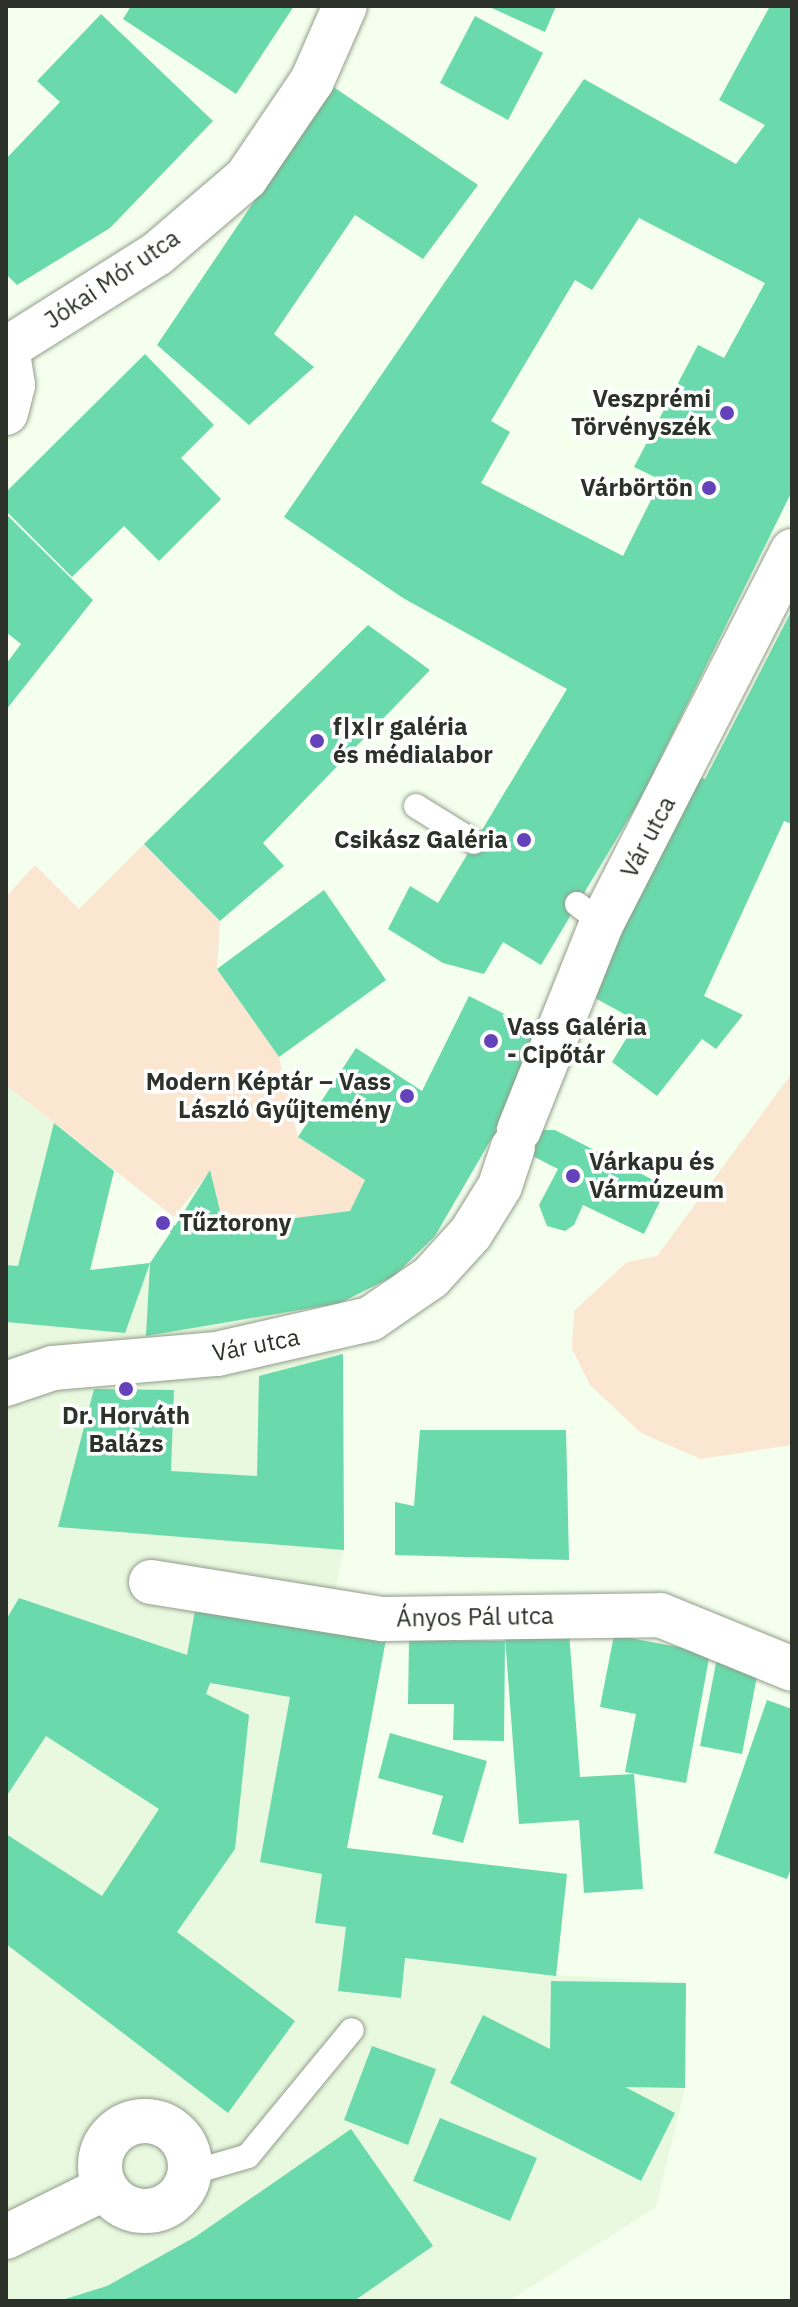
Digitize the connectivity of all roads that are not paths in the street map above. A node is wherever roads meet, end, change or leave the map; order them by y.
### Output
1 (345, 6) edge
2 (6, 348) edge
3 (6, 413) edge
4 (792, 551) edge
5 (416, 806) dead end
6 (474, 842) dead end
7 (6, 1384) edge
8 (151, 1582) dead end
9 (792, 1669) edge
10 (352, 2030) dead end
11 (190, 2173) junction
12 (105, 2188) junction
13 (6, 2237) edge

1 - 2 street, Jókai Mór utca
2 - 3 street
4 - 7 street, Vár utca
5 - 6 lane
8 - 9 street, Ányos Pál utca
10 - 11 lane
11 - 12 street
11 - 12 street
12 - 13 street

